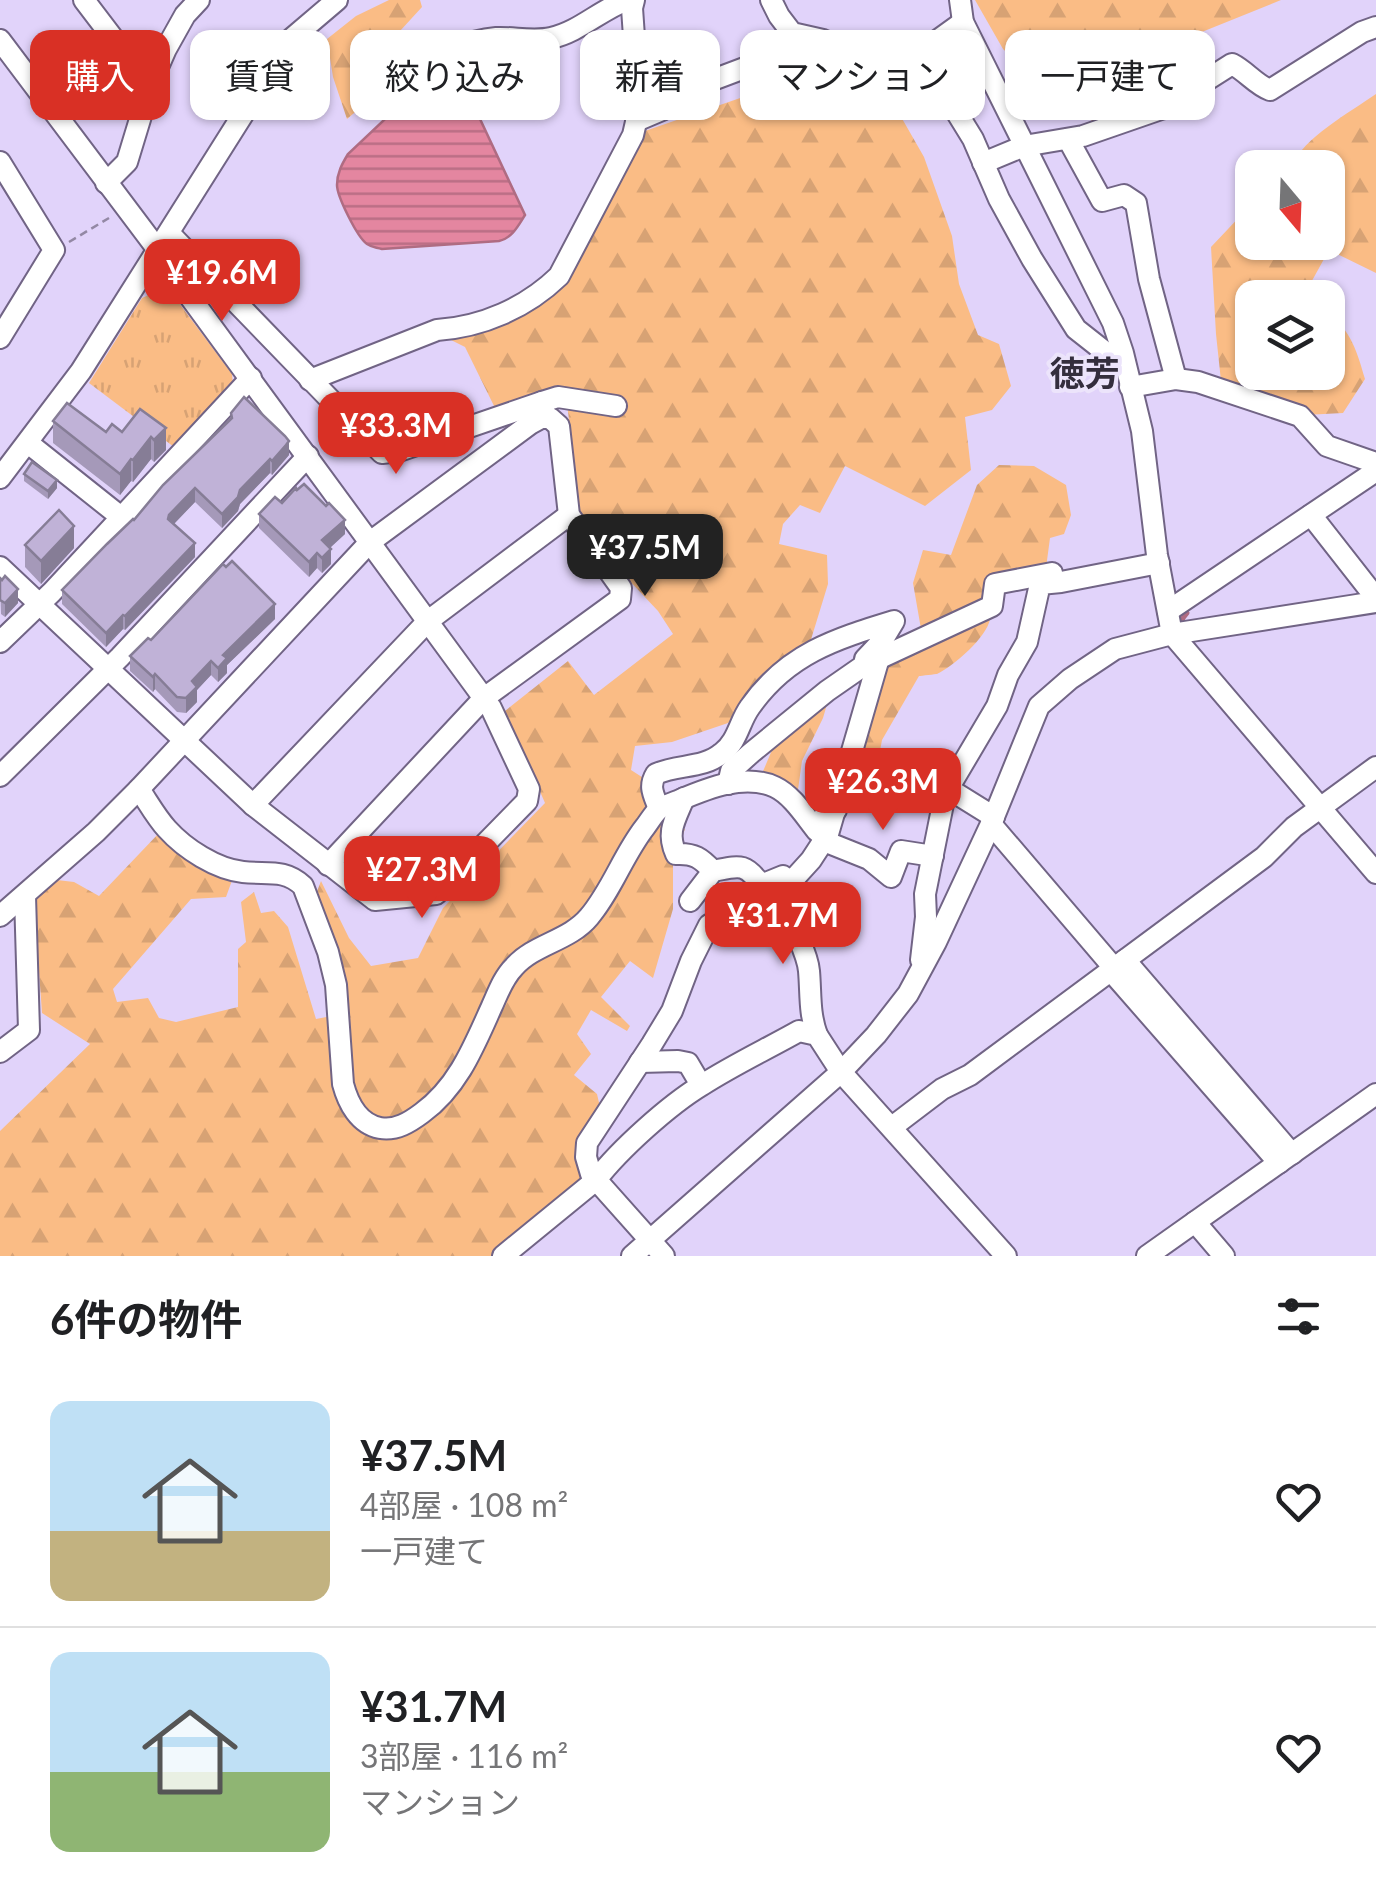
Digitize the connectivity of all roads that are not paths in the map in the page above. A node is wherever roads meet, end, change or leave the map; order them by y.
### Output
1 (84, 0) edge
2 (200, 0) edge
3 (337, 0) edge
4 (631, 0) edge
5 (771, 0) edge
6 (960, 0) edge
7 (962, 22) junction
8 (1376, 27) edge
9 (106, 30) edge
10 (790, 30) edge
11 (951, 30) edge
12 (560, 34) edge
13 (0, 40) edge
14 (170, 41) edge
15 (740, 69) edge
16 (139, 120) edge
17 (961, 120) edge
18 (636, 121) junction
19 (1068, 139) junction
20 (1024, 146) junction
21 (0, 162) edge
22 (983, 163) junction
23 (106, 184) junction
24 (163, 241) junction
25 (0, 338) edge
26 (1125, 364) junction
27 (251, 378) junction
28 (1176, 378) junction
29 (310, 380) junction
30 (1130, 386) junction
31 (616, 406) dead end
32 (544, 410) junction
33 (28, 444) junction
34 (308, 456) junction
35 (1376, 464) edge
36 (1376, 472) edge
37 (0, 478) edge
38 (569, 515) junction
39 (1311, 516) junction
40 (121, 518) junction
41 (370, 542) junction
42 (1158, 559) junction
43 (0, 566) edge
44 (1376, 600) edge
45 (39, 604) junction
46 (1168, 611) junction
47 (428, 620) junction
48 (1172, 634) junction
49 (0, 642) edge
50 (871, 662) junction
51 (107, 668) junction
52 (484, 698) junction
53 (184, 741) junction
54 (1376, 768) edge
55 (920, 771) dead end
56 (0, 776) edge
57 (728, 784) junction
58 (948, 787) junction
59 (140, 789) junction
60 (684, 798) junction
61 (253, 805) junction
62 (1319, 807) junction
63 (659, 808) junction
64 (836, 810) junction
65 (993, 820) junction
66 (824, 841) junction
67 (932, 856) junction
68 (328, 865) junction
69 (804, 868) junction
70 (713, 872) junction
71 (1376, 872) edge
72 (768, 895) junction
73 (25, 896) junction
74 (690, 901) dead end
75 (0, 916) edge
76 (1117, 966) junction
77 (920, 972) junction
78 (817, 1035) junction
79 (0, 1052) edge
80 (640, 1062) junction
81 (841, 1072) junction
82 (701, 1085) junction
83 (1376, 1094) edge
84 (892, 1126) junction
85 (1281, 1153) junction
86 (596, 1180) junction
87 (1195, 1222) junction
88 (657, 1248) edge
89 (503, 1256) edge
90 (632, 1256) edge
91 (1006, 1256) edge
92 (1147, 1256) edge
93 (1224, 1256) edge

1 - 9 street
2 - 14 street
3 - 24 street
4 - 12 street
4 - 18 street
5 - 10 street
6 - 7 street
7 - 11 street
7 - 20 street
8 - 19 street
13 - 23 street
15 - 18 street
16 - 23 street
17 - 22 street
18 - 29 street
19 - 20 street
19 - 28 street
20 - 22 street
20 - 26 street
21 - 25 street
22 - 26 street
23 - 24 street
24 - 27 street
24 - 29 street
24 - 33 street
26 - 30 street
27 - 34 street
27 - 40 street
28 - 30 street
28 - 35 street
29 - 32 street
30 - 42 street
31 - 32 street
32 - 38 street
32 - 41 street
33 - 37 street
33 - 40 street
34 - 41 street
34 - 51 street
36 - 39 street
38 - 47 street
38 - 52 street
39 - 44 street
39 - 46 street
40 - 45 street
41 - 47 street
41 - 53 street
42 - 46 street
42 - 50 street
42 - 58 street
43 - 45 street
44 - 48 street
45 - 49 street
45 - 51 street
46 - 48 street
47 - 52 street
47 - 61 street
48 - 62 street
48 - 65 street
50 - 57 street
50 - 63 street
50 - 64 street
51 - 53 street
51 - 56 street
52 - 68 street
52 - 68 street
53 - 59 street
53 - 61 street
54 - 62 street
55 - 58 street
57 - 60 street
57 - 64 street
58 - 65 street
58 - 67 street
59 - 63 street
59 - 73 street
60 - 63 street
60 - 70 street
61 - 68 street
62 - 71 street
62 - 76 street
64 - 66 street
65 - 76 street
65 - 77 street
66 - 67 street
66 - 69 street
67 - 77 street
69 - 70 street
69 - 72 street
70 - 74 street
72 - 78 street
72 - 80 street
73 - 75 street
73 - 79 street
76 - 84 street
76 - 85 street
77 - 81 street
78 - 81 street
78 - 82 street
80 - 82 street
80 - 86 street
81 - 84 street
81 - 88 street
82 - 86 street
83 - 85 street
84 - 91 street
85 - 87 street
86 - 88 street
86 - 89 street
87 - 92 street
87 - 93 street
88 - 90 street

